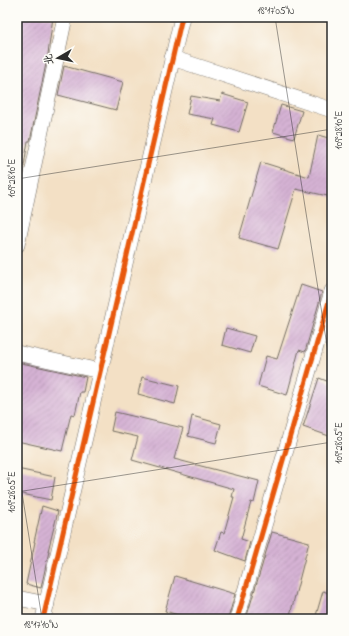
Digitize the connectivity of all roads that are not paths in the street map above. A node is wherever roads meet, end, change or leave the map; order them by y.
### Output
1 (65, 17) edge
2 (182, 17) edge
3 (172, 58) junction
4 (332, 110) edge
5 (17, 245) edge
6 (332, 291) edge
7 (17, 353) edge
8 (100, 371) junction
9 (17, 598) edge
10 (47, 604) junction
11 (43, 619) edge
12 (237, 619) edge

1 - 5 street
2 - 3 street
3 - 4 street
3 - 8 street
6 - 12 street
7 - 8 street
8 - 10 street
9 - 10 street
10 - 11 street

